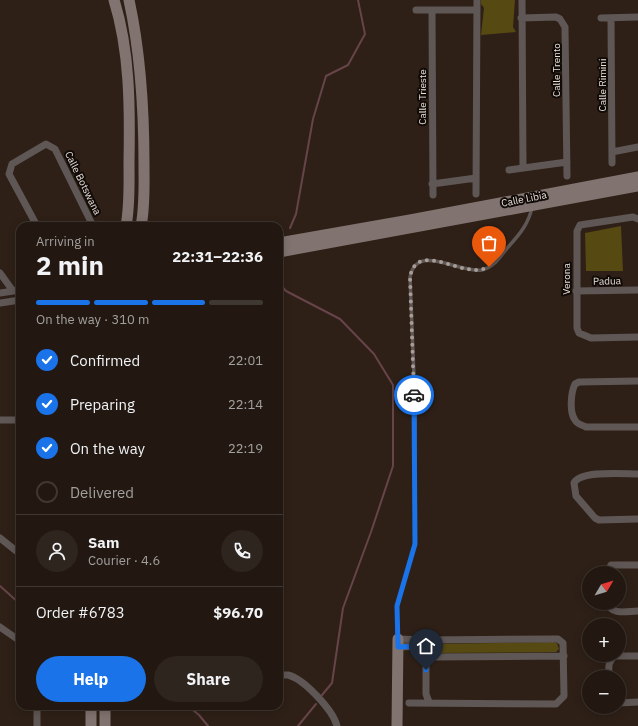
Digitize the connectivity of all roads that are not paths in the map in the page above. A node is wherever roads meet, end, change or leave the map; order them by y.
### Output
1 (114, 0) edge
2 (129, 0) edge
3 (477, 0) edge
4 (522, 0) edge
5 (416, 10) dead end
6 (432, 10) junction
7 (477, 10) junction
8 (638, 17) edge
9 (521, 18) junction
10 (602, 18) dead end
11 (611, 18) junction
12 (638, 147) edge
13 (612, 152) junction
14 (567, 162) junction
15 (612, 163) dead end
16 (523, 167) junction
17 (509, 170) dead end
18 (567, 176) dead end
19 (638, 177) edge
20 (476, 178) junction
21 (432, 184) junction
22 (638, 186) edge
23 (476, 194) dead end
24 (433, 196) dead end
25 (532, 206) junction
26 (638, 219) edge
27 (35, 222) edge
28 (92, 222) edge
29 (126, 222) edge
30 (141, 222) edge
31 (410, 224) junction
32 (283, 242) edge
33 (283, 251) edge
34 (0, 273) edge
35 (638, 290) edge
36 (16, 291) edge
37 (576, 291) junction
38 (0, 293) edge
39 (16, 301) edge
40 (0, 303) edge
41 (638, 337) edge
42 (638, 381) edge
43 (0, 420) edge
44 (16, 420) edge
45 (638, 427) edge
46 (638, 474) edge
47 (638, 519) edge
48 (0, 538) edge
49 (16, 551) edge
50 (638, 565) edge
51 (611, 566) edge
52 (612, 610) edge
53 (638, 611) edge
54 (0, 627) edge
55 (16, 638) edge
56 (398, 643) junction
57 (426, 643) junction
58 (564, 656) junction
59 (638, 656) edge
60 (426, 657) junction
61 (609, 670) edge
62 (283, 675) edge
63 (429, 702) junction
64 (638, 702) edge
65 (409, 703) dead end
66 (626, 703) edge
67 (37, 710) edge
68 (91, 710) edge
69 (105, 710) edge
70 (37, 726) edge
71 (91, 726) edge
72 (105, 726) edge
73 (337, 726) edge
74 (397, 726) edge

1 - 29 street
2 - 30 street
3 - 7 street
4 - 9 street
5 - 6 street
6 - 7 street
6 - 21 street, Calle Trieste
7 - 20 street
8 - 11 street
9 - 14 street, Calle Trento
9 - 16 street
10 - 11 street
11 - 13 street, Calle Rimini
12 - 13 street
13 - 15 street, Calle Rimini
14 - 16 street
14 - 18 street, Calle Trento
16 - 17 street
19 - 31 street, Calle Libia
20 - 21 street
20 - 23 street
21 - 24 street, Calle Trieste
22 - 25 street, Calle Libia
25 - 31 street, Calle Libia
25 - 56 lane
26 - 37 street, Verona
27 - 28 street, Calle Botswana
31 - 32 street
31 - 33 street
34 - 36 street
35 - 37 street, Padua
36 - 38 street
37 - 41 street, Verona
39 - 40 street
42 - 45 street
43 - 44 street
46 - 47 street
48 - 49 street
50 - 51 street
52 - 53 street
54 - 55 street
56 - 57 street
56 - 74 street
57 - 58 street
57 - 60 street
58 - 60 street
58 - 63 street
59 - 61 street
60 - 63 street
62 - 73 street
63 - 65 street
64 - 66 street
67 - 70 street
68 - 71 street
69 - 72 street

